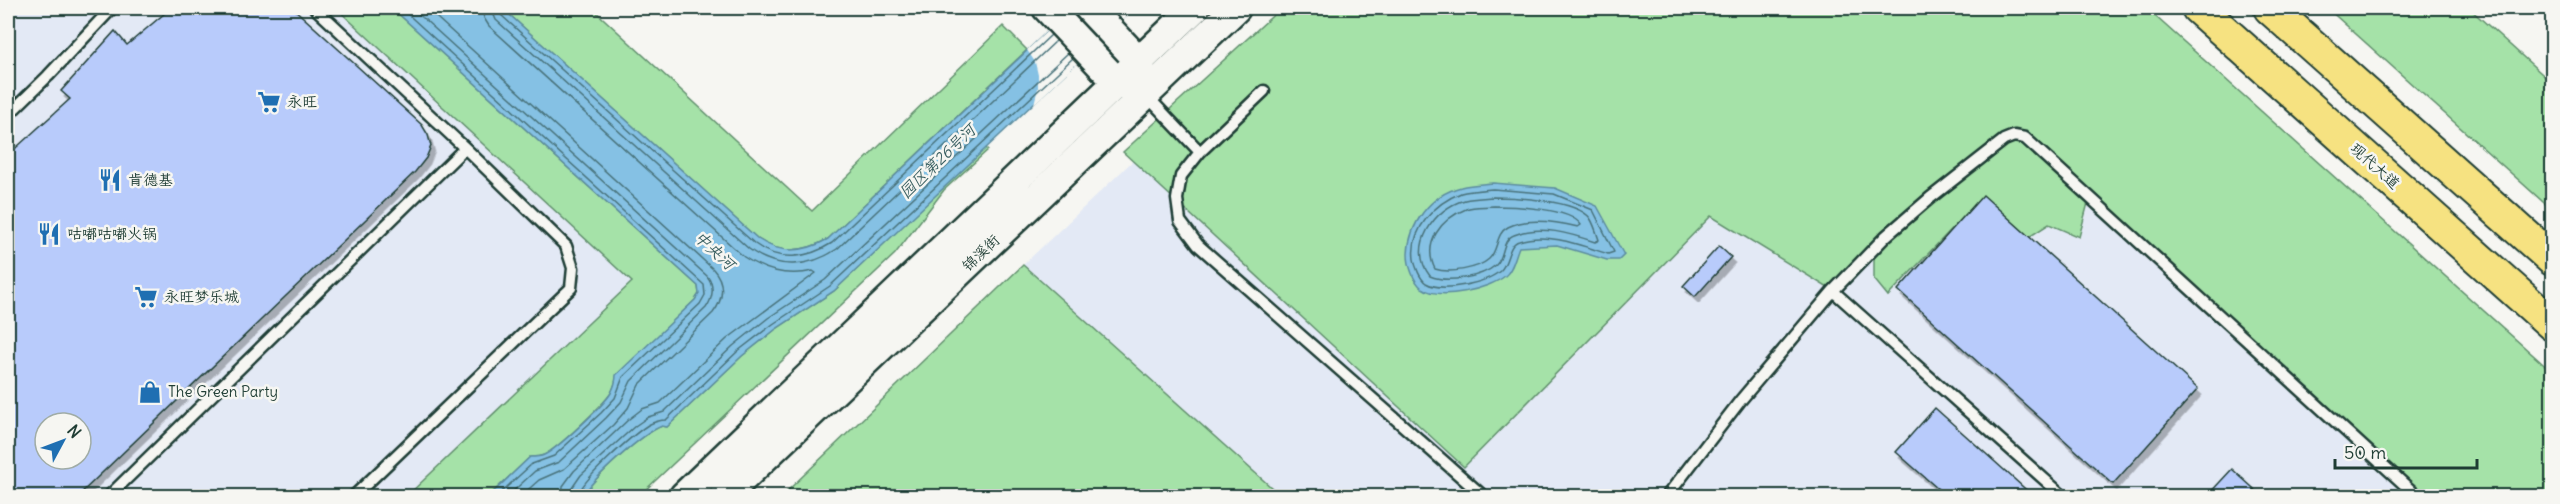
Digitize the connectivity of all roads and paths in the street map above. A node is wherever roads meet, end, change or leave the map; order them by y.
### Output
1 (112, 8) edge
2 (315, 8) edge
3 (1089, 8) edge
4 (1195, 8) edge
5 (1236, 8) edge
6 (2198, 8) edge
7 (2270, 8) edge
8 (1053, 14) edge
9 (1139, 61) junction
10 (1118, 83) junction
11 (1264, 91) dead end
12 (1145, 94) junction
13 (8, 115) edge
14 (465, 148) junction
15 (1200, 152) junction
16 (2553, 259) edge
17 (1833, 291) junction
18 (2553, 324) edge
19 (362, 494) edge
20 (109, 496) edge
21 (684, 496) edge
22 (724, 496) edge
23 (1483, 496) edge
24 (1667, 496) edge
25 (2063, 496) edge
26 (2417, 496) edge

1 - 13 lane
2 - 14 lane
3 - 9 main road
4 - 9 main road, 锦溪街
5 - 12 main road, 锦溪街
6 - 18 main road, 现代大道
7 - 16 main road
8 - 10 main road
9 - 10 main road, 锦溪街
9 - 12 main road
10 - 12 main road
10 - 21 main road, 锦溪街
11 - 15 lane
12 - 15 lane
12 - 22 main road, 锦溪街
14 - 19 lane
14 - 20 lane
15 - 23 lane
17 - 24 lane
17 - 25 lane
17 - 26 lane

